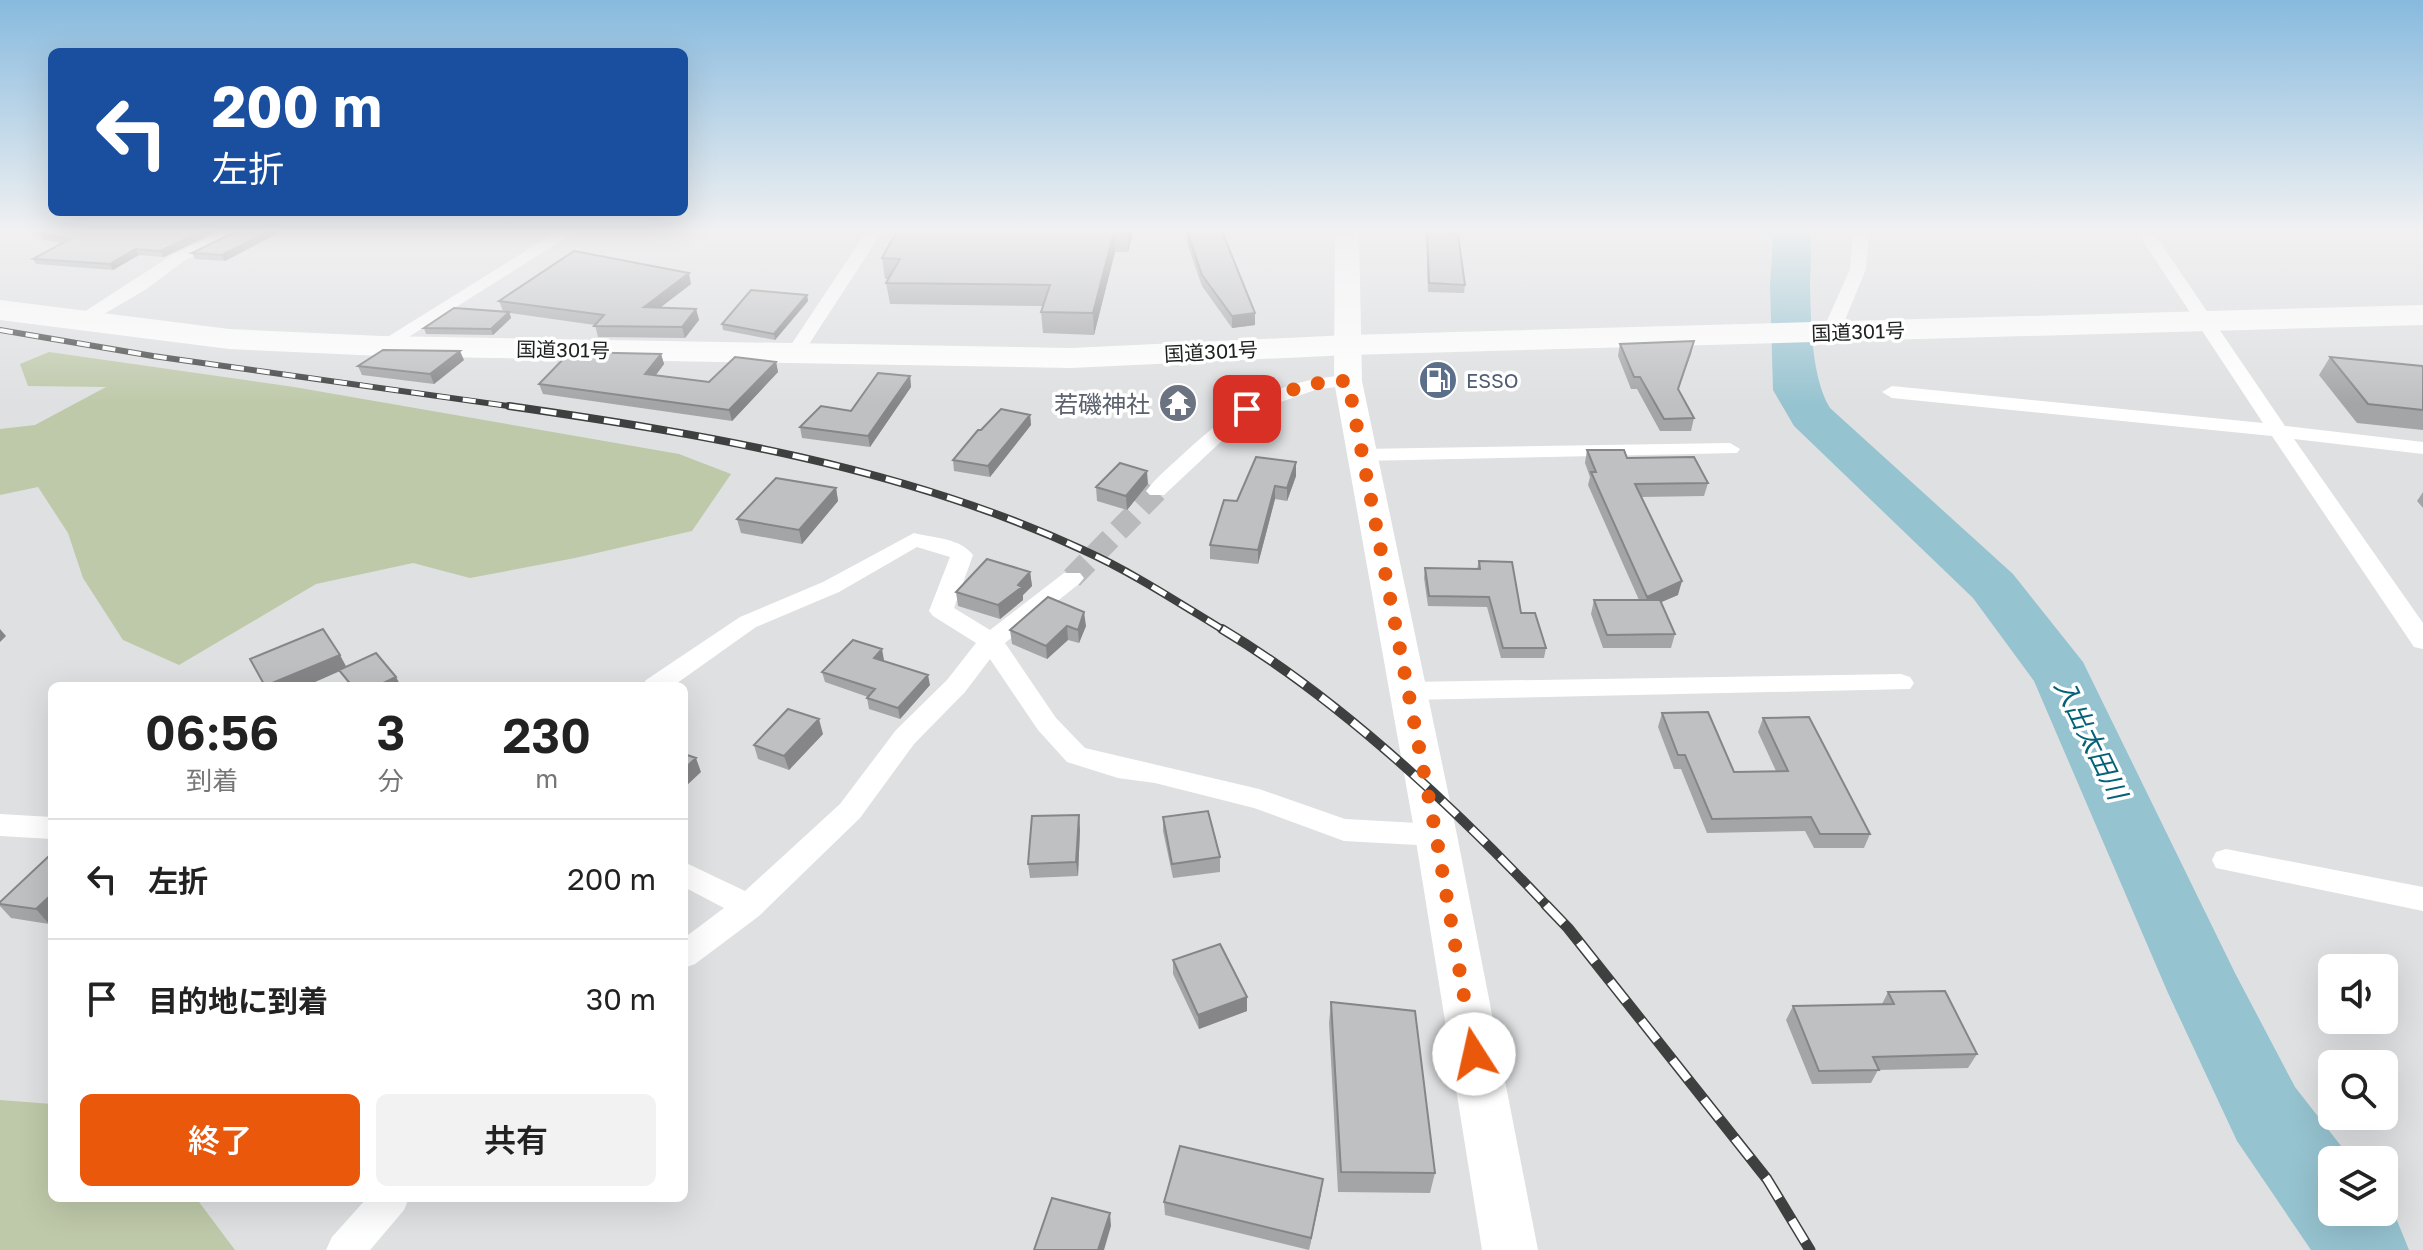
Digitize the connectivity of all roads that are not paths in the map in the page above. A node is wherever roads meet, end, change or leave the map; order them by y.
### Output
1 (137, 287) edge
2 (477, 287) edge
3 (838, 287) edge
4 (1348, 287) edge
5 (1852, 287) edge
6 (2181, 287) edge
7 (0, 310) edge
8 (2423, 315) edge
9 (79, 321) junction
10 (2203, 321) junction
11 (1831, 332) junction
12 (1349, 345) junction
13 (382, 346) junction
14 (794, 354) junction
15 (1348, 381) junction
16 (1892, 392) dead end
17 (2280, 432) junction
18 (2423, 448) edge
19 (1730, 449) dead end
20 (1361, 455) junction
21 (1157, 491) tunnel mouth
22 (1072, 578) tunnel mouth
23 (991, 641) junction
24 (2423, 641) edge
25 (661, 682) edge
26 (1901, 683) dead end
27 (1409, 691) junction
28 (0, 825) edge
29 (48, 828) edge
30 (1436, 835) junction
31 (2226, 860) dead end
32 (688, 875) edge
33 (2423, 899) edge
34 (748, 907) junction
35 (688, 952) edge
36 (387, 1202) edge
37 (345, 1250) edge
38 (1510, 1250) edge

1 - 9 street
2 - 13 street
3 - 14 street
4 - 12 main road
5 - 11 street
6 - 10 street
7 - 9 highway, 国道301号
8 - 10 highway, 国道301号
9 - 13 highway, 国道301号
10 - 11 highway, 国道301号
10 - 17 street
11 - 12 highway, 国道301号
12 - 14 highway, 国道301号
12 - 15 main road
13 - 14 highway, 国道301号
15 - 20 main road
15 - 21 street
16 - 17 street
17 - 18 street
17 - 24 street
19 - 20 street
20 - 27 main road
22 - 23 street
23 - 25 street
23 - 30 street
23 - 34 street
26 - 27 street
27 - 30 main road
28 - 29 street
30 - 38 main road
31 - 33 street
32 - 34 street
34 - 35 street
36 - 37 street

